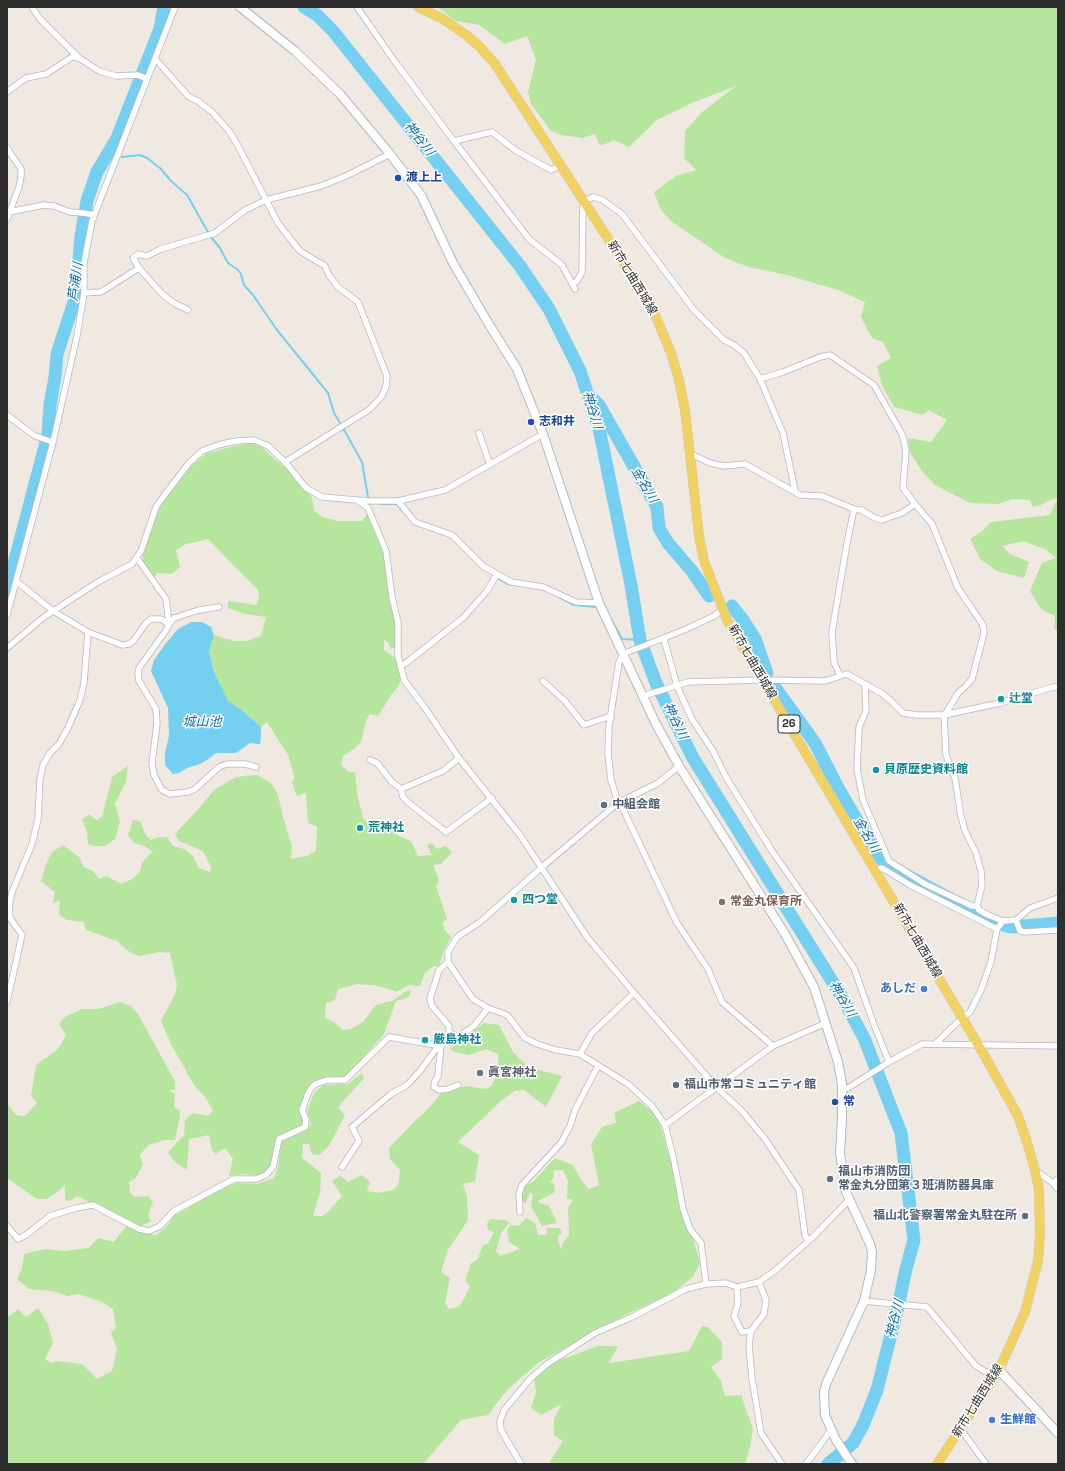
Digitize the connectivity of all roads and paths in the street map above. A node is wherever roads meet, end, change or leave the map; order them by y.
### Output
1 (32, 7) edge
2 (175, 7) edge
3 (240, 7) edge
4 (357, 7) edge
5 (418, 7) edge
6 (79, 58) junction
7 (155, 60) junction
8 (143, 77) junction
9 (7, 92) edge
10 (454, 141) junction
11 (7, 148) edge
12 (390, 154) junction
13 (562, 165) junction
14 (266, 200) junction
15 (585, 201) junction
16 (9, 212) junction
17 (94, 215) junction
18 (7, 219) edge
19 (139, 268) junction
20 (84, 293) junction
21 (188, 310) dead end
22 (760, 379) junction
23 (7, 415) edge
24 (479, 433) dead end
25 (543, 434) junction
26 (52, 442) junction
27 (689, 453) junction
28 (285, 462) junction
29 (490, 465) junction
30 (795, 491) junction
31 (358, 501) junction
32 (398, 501) junction
33 (915, 504) junction
34 (854, 508) junction
35 (137, 558) junction
36 (497, 574) junction
37 (16, 581) junction
38 (599, 603) junction
39 (218, 606) dead end
40 (723, 609) junction
41 (52, 611) junction
42 (7, 615) edge
43 (169, 624) junction
44 (88, 632) junction
45 (664, 639) junction
46 (7, 648) edge
47 (625, 653) junction
48 (400, 666) junction
49 (840, 676) junction
50 (762, 680) junction
51 (544, 681) dead end
52 (866, 684) junction
53 (677, 686) junction
54 (1058, 687) edge
55 (643, 696) junction
56 (944, 715) junction
57 (611, 716) junction
58 (459, 758) junction
59 (370, 760) dead end
60 (679, 766) junction
61 (256, 767) dead end
62 (400, 789) junction
63 (492, 798) junction
64 (618, 803) junction
65 (542, 867) junction
66 (876, 870) junction
67 (1058, 898) edge
68 (977, 906) junction
69 (1016, 920) junction
70 (1003, 921) junction
71 (997, 929) junction
72 (1058, 930) edge
73 (448, 962) junction
74 (634, 994) junction
75 (7, 1002) edge
76 (488, 1008) junction
77 (962, 1018) junction
78 (826, 1023) junction
79 (449, 1034) junction
80 (936, 1043) junction
81 (441, 1046) junction
82 (773, 1046) junction
83 (979, 1046) junction
84 (1058, 1046) edge
85 (580, 1054) junction
86 (889, 1062) junction
87 (598, 1066) junction
88 (458, 1085) dead end
89 (717, 1088) junction
90 (842, 1089) junction
91 (665, 1125) junction
92 (342, 1167) dead end
93 (1035, 1170) junction
94 (1058, 1179) edge
95 (1053, 1183) junction
96 (1058, 1189) edge
97 (849, 1200) junction
98 (520, 1212) dead end
99 (7, 1226) edge
100 (808, 1240) junction
101 (759, 1282) junction
102 (706, 1284) junction
103 (737, 1287) junction
104 (864, 1301) junction
105 (751, 1331) junction
106 (997, 1373) junction
107 (960, 1428) junction
108 (831, 1430) junction
109 (1058, 1433) edge
110 (521, 1464) edge
111 (782, 1464) edge
112 (806, 1464) edge
113 (852, 1464) edge
114 (937, 1464) edge
115 (986, 1464) edge

1 - 6 street
2 - 7 street
3 - 12 street
4 - 10 street
5 - 13 main road, 新市七曲西城線 / 26
6 - 8 street
6 - 9 street
7 - 8 street
7 - 14 street
8 - 17 street
10 - 13 street
10 - 15 street
11 - 16 street
12 - 14 street
12 - 25 street
13 - 15 main road, 新市七曲西城線 / 26
14 - 19 street
14 - 28 street
15 - 22 street
15 - 27 main road, 新市七曲西城線 / 26
16 - 17 street
16 - 18 street
17 - 20 street
19 - 20 street
19 - 21 street
20 - 26 street
22 - 30 street
22 - 33 street
23 - 26 street
24 - 29 street
25 - 29 street
25 - 38 street
26 - 37 street
27 - 30 street
27 - 40 main road, 新市七曲西城線 / 26
28 - 31 street
28 - 35 street
29 - 32 street
30 - 34 street
31 - 32 street
31 - 48 street
32 - 36 street
33 - 34 street
33 - 56 street
34 - 49 street
35 - 41 street
35 - 43 street
36 - 38 street
36 - 48 street
37 - 41 street
37 - 42 street
38 - 47 street
39 - 43 street
40 - 45 street
40 - 50 main road, 新市七曲西城線 / 26
41 - 44 street
41 - 46 street
43 - 44 street
43 - 61 street
44 - 75 street
45 - 47 street
45 - 53 street
47 - 55 street
47 - 57 street
48 - 58 street
49 - 50 street
49 - 52 street
50 - 53 street
50 - 66 main road, 新市七曲西城線 / 26
51 - 57 street
52 - 56 street
52 - 68 street
53 - 55 street
53 - 86 street
54 - 56 street
55 - 60 street
56 - 68 street
57 - 64 street
58 - 62 street
58 - 63 street
59 - 62 street
60 - 64 street
60 - 78 street
62 - 63 street
63 - 65 street
64 - 65 street
64 - 82 street
65 - 73 street
65 - 74 street
66 - 71 street
66 - 77 main road, 新市七曲西城線 / 26
67 - 69 street
68 - 70 street
69 - 70 street
69 - 72 street
70 - 71 street
71 - 77 street
73 - 76 street
73 - 79 street
74 - 85 street
74 - 89 street
76 - 79 street
76 - 85 street
77 - 80 street
77 - 83 main road, 新市七曲西城線 / 26
78 - 82 street
78 - 90 street
79 - 81 street
80 - 83 street
80 - 86 street
81 - 88 street
81 - 92 street
81 - 99 street
82 - 89 street
83 - 84 street
83 - 93 main road, 新市七曲西城線 / 26
85 - 87 street
86 - 90 street
87 - 91 street
87 - 98 street
89 - 91 street
89 - 100 street
90 - 97 street
91 - 102 street
93 - 95 street
93 - 106 main road, 新市七曲西城線 / 26
94 - 95 street
95 - 96 street
97 - 100 street
97 - 104 street
100 - 101 street
101 - 103 street
101 - 105 street
102 - 103 street
102 - 110 street
103 - 105 street
104 - 106 street
104 - 108 street
105 - 111 street
106 - 107 main road, 新市七曲西城線 / 26
106 - 109 street
107 - 114 main road, 新市七曲西城線 / 26
107 - 115 street
108 - 112 street
108 - 113 street

